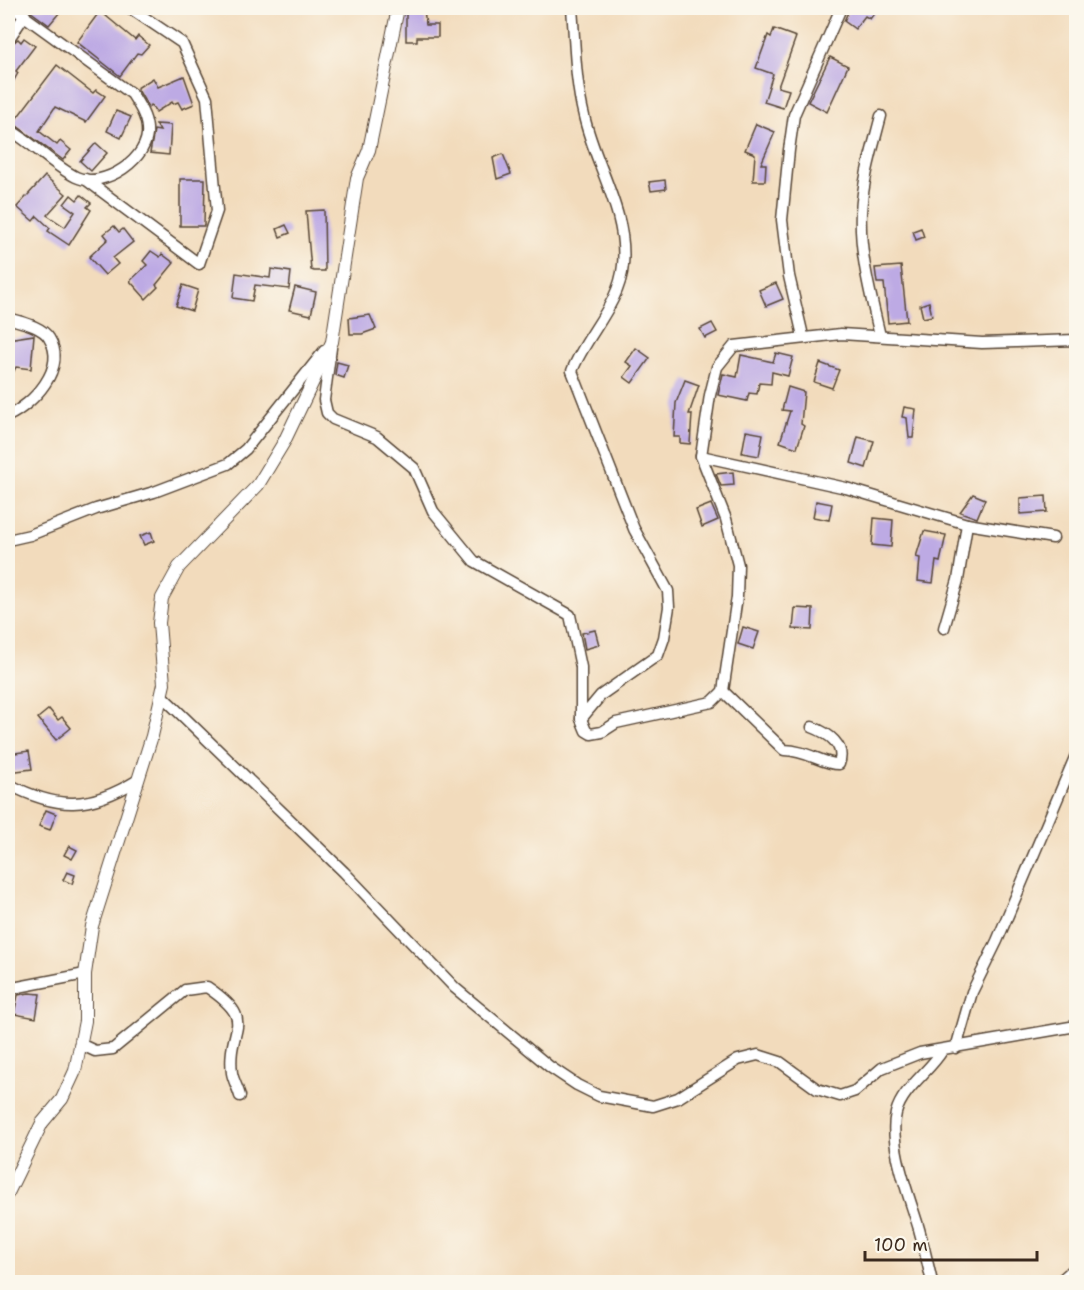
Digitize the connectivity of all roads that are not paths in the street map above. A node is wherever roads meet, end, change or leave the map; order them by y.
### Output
1 (13, 8) edge
2 (130, 8) edge
3 (398, 8) edge
4 (572, 8) edge
5 (841, 8) edge
6 (25, 15) junction
7 (8, 40) edge
8 (881, 116) dead end
9 (8, 129) edge
10 (85, 179) junction
11 (8, 318) edge
12 (803, 336) junction
13 (880, 336) junction
14 (1077, 340) edge
15 (332, 342) junction
16 (8, 416) edge
17 (701, 456) junction
18 (967, 524) junction
19 (1053, 538) dead end
20 (8, 540) edge
21 (944, 628) dead end
22 (723, 691) junction
23 (160, 695) junction
24 (581, 719) junction
25 (812, 727) dead end
26 (1077, 755) edge
27 (138, 780) junction
28 (8, 784) edge
29 (85, 974) junction
30 (8, 989) edge
31 (1077, 1026) edge
32 (80, 1044) junction
33 (956, 1048) junction
34 (942, 1051) junction
35 (240, 1096) dead end
36 (8, 1193) edge
37 (1077, 1267) edge
38 (932, 1282) edge
39 (1059, 1282) edge

1 - 6 street
2 - 10 street
3 - 15 street
4 - 24 street
5 - 12 street
6 - 7 street
6 - 10 street
8 - 13 street
9 - 10 street
11 - 16 street
12 - 13 street
12 - 17 street
13 - 14 street
15 - 20 street
15 - 23 street
15 - 24 street
17 - 18 street
17 - 22 street
18 - 19 street
18 - 21 street
22 - 24 street
22 - 25 street
23 - 27 street
23 - 34 street
26 - 33 street
27 - 28 street
27 - 29 street
29 - 30 street
29 - 32 street
31 - 33 street
32 - 35 street
32 - 36 street
33 - 34 street
34 - 38 street
37 - 39 street

